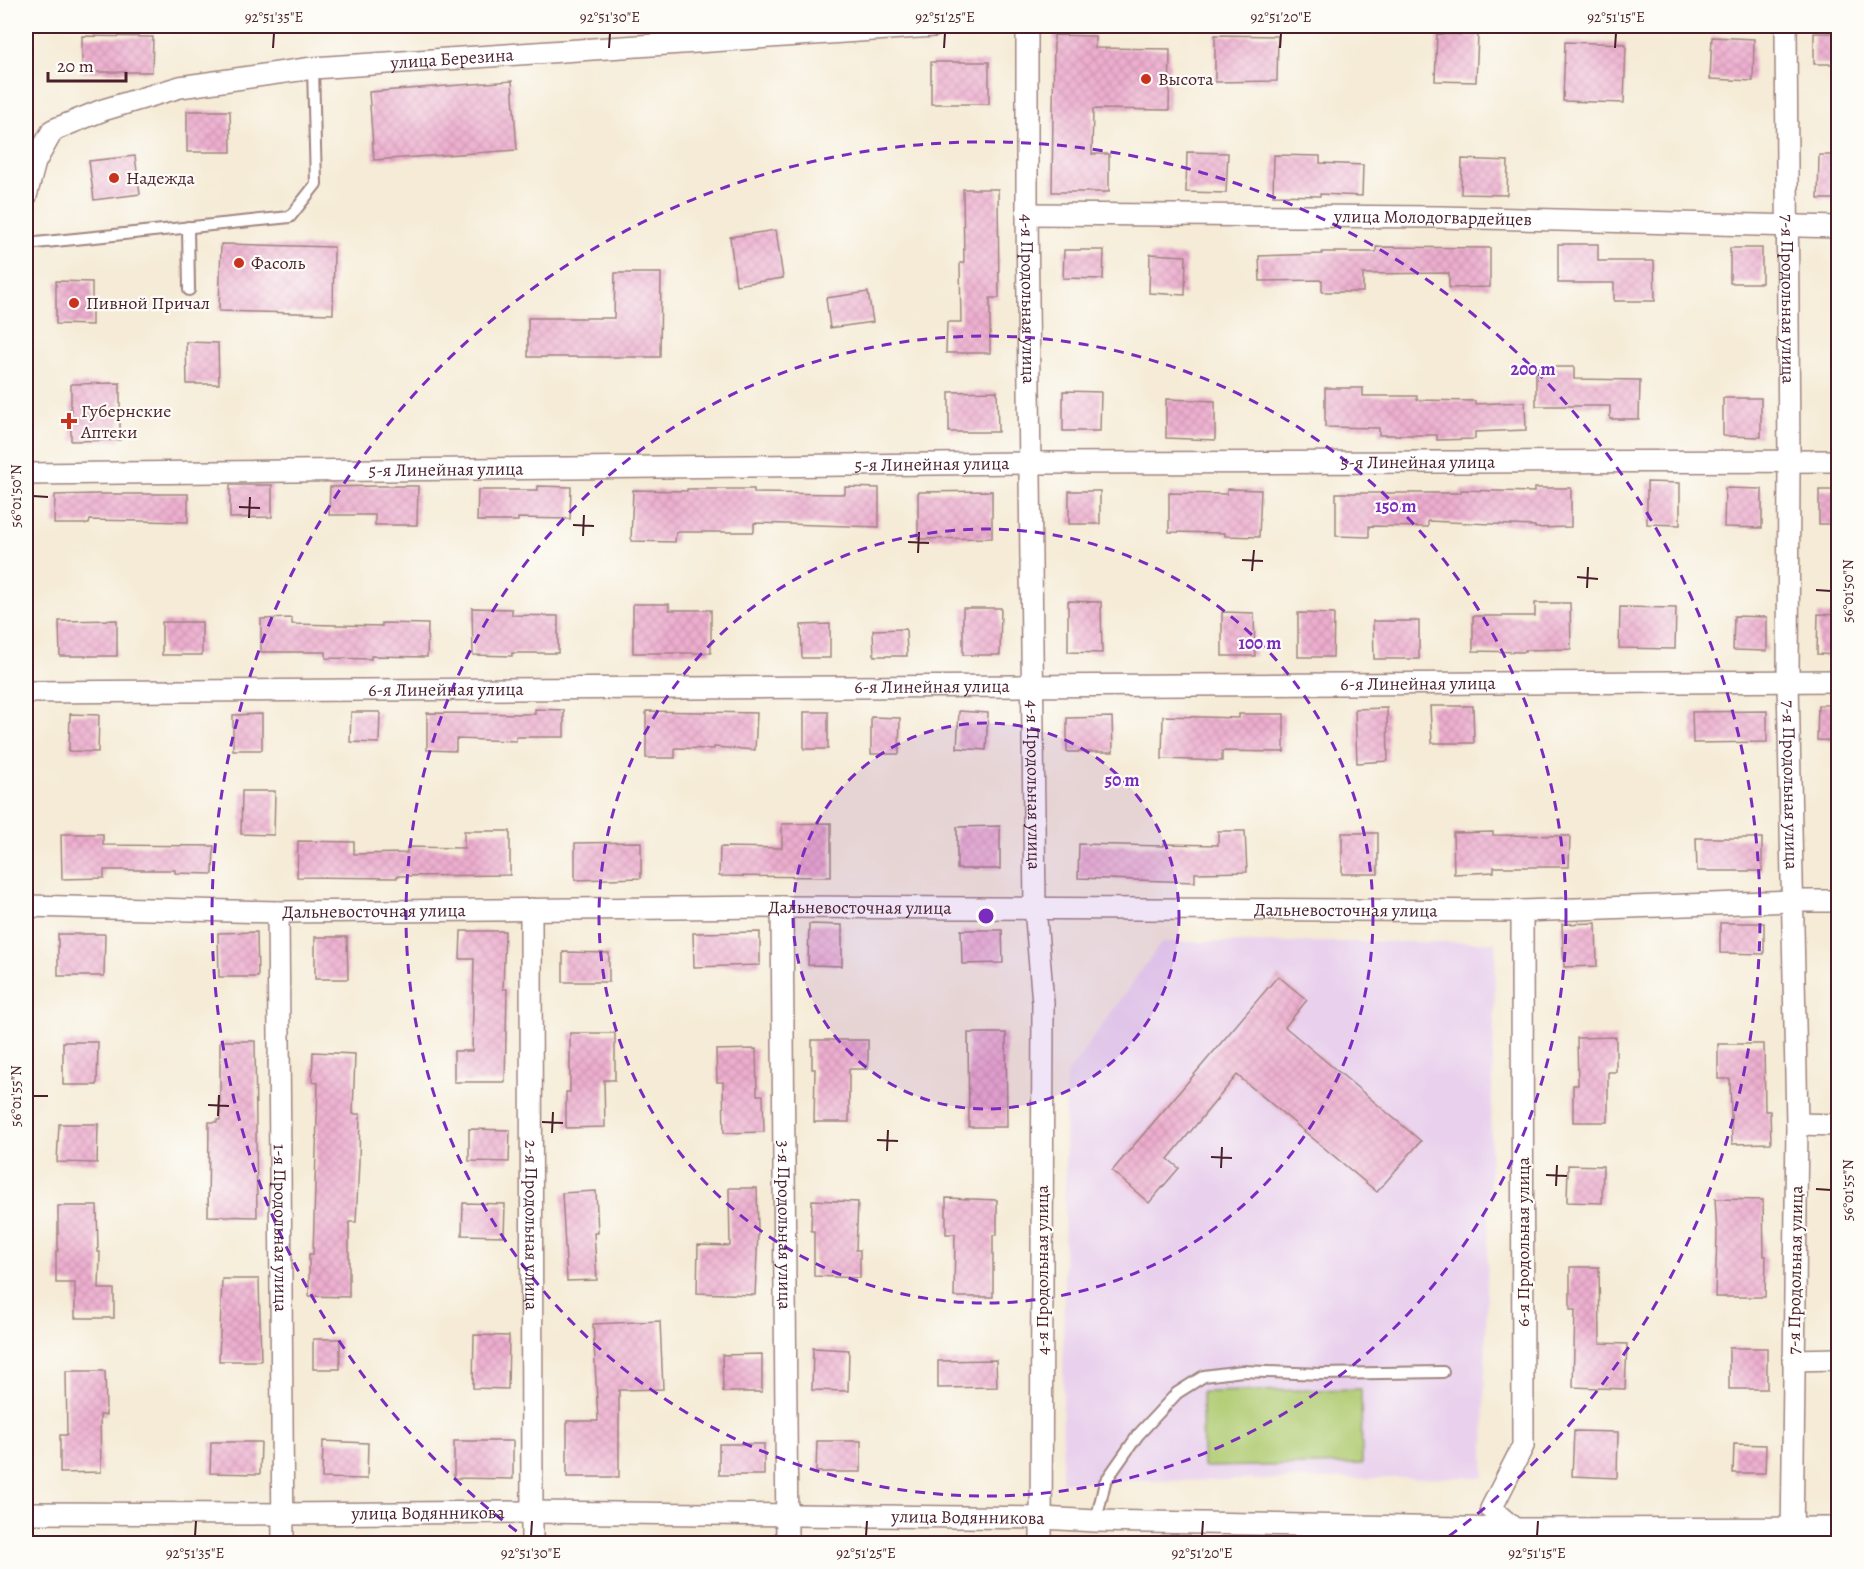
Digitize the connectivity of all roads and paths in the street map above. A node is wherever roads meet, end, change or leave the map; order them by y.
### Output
1 (933, 26) edge
2 (1027, 26) edge
3 (1786, 26) edge
4 (313, 68) junction
5 (26, 196) edge
6 (1027, 214) junction
7 (188, 226) junction
8 (1788, 227) junction
9 (1839, 227) edge
10 (26, 244) edge
11 (189, 290) dead end
12 (1789, 461) junction
13 (1839, 461) edge
14 (1030, 463) junction
15 (26, 474) edge
16 (1788, 681) junction
17 (1839, 681) edge
18 (1032, 686) junction
19 (26, 692) edge
20 (1793, 901) junction
21 (1839, 901) edge
22 (26, 906) edge
23 (782, 907) junction
24 (1035, 907) junction
25 (531, 909) junction
26 (1522, 911) junction
27 (278, 912) junction
28 (1797, 1124) junction
29 (1839, 1125) edge
30 (1839, 1359) edge
31 (1793, 1360) junction
32 (1443, 1372) dead end
33 (532, 1512) junction
34 (26, 1513) edge
35 (283, 1514) junction
36 (787, 1515) junction
37 (1042, 1518) junction
38 (1095, 1521) junction
39 (1839, 1528) edge
40 (1514, 1529) junction
41 (1294, 1534) edge
42 (1791, 1535) edge
43 (283, 1544) edge
44 (532, 1544) edge
45 (787, 1544) edge
46 (1041, 1544) edge
47 (1536, 1544) edge

1 - 4 street, улица Березина
2 - 6 street, 4-я Продольная улица
3 - 8 street, 7-я Продольная улица
4 - 5 street, улица Березина
4 - 7 lane
6 - 8 street, улица Молодогвардейцев
6 - 14 street, 4-я Продольная улица
7 - 10 lane
7 - 11 lane
8 - 9 street, улица Молодогвардейцев
8 - 12 street, 7-я Продольная улица
12 - 13 street, 5-я Линейная улица
12 - 14 street, 5-я Линейная улица
12 - 16 street, 7-я Продольная улица
14 - 15 street, 5-я Линейная улица
14 - 18 street, 4-я Продольная улица
16 - 17 street, 6-я Линейная улица
16 - 18 street, 6-я Линейная улица
16 - 20 street, 7-я Продольная улица
18 - 19 street, 6-я Линейная улица
18 - 24 street, 4-я Продольная улица
20 - 21 street, Дальневосточная улица
20 - 26 street, Дальневосточная улица
20 - 28 street, 7-я Продольная улица
22 - 27 street, Дальневосточная улица
23 - 24 street, Дальневосточная улица
23 - 25 street, Дальневосточная улица
23 - 36 street, 3-я Продольная улица
24 - 26 street, Дальневосточная улица
24 - 37 street, 4-я Продольная улица
25 - 27 street, Дальневосточная улица
25 - 33 street, 2-я Продольная улица
26 - 40 street, 6-я Продольная улица
27 - 35 street, 1-я Продольная улица
28 - 29 street
28 - 31 street, 7-я Продольная улица
30 - 31 street
31 - 42 street, 7-я Продольная улица
32 - 38 lane
33 - 35 street, улица Водянникова
33 - 36 street, улица Водянникова
33 - 44 street, 2-я Продольная улица
34 - 35 street, улица Водянникова
35 - 43 street, 1-я Продольная улица
36 - 37 street, улица Водянникова
36 - 45 street, 3-я Продольная улица
37 - 38 street, улица Водянникова
37 - 46 street, 4-я Продольная улица
38 - 41 street, улица Водянникова
39 - 42 street, улица Водянникова
40 - 41 street, улица Водянникова
40 - 42 street, улица Водянникова
40 - 47 street, 6-я Продольная улица

